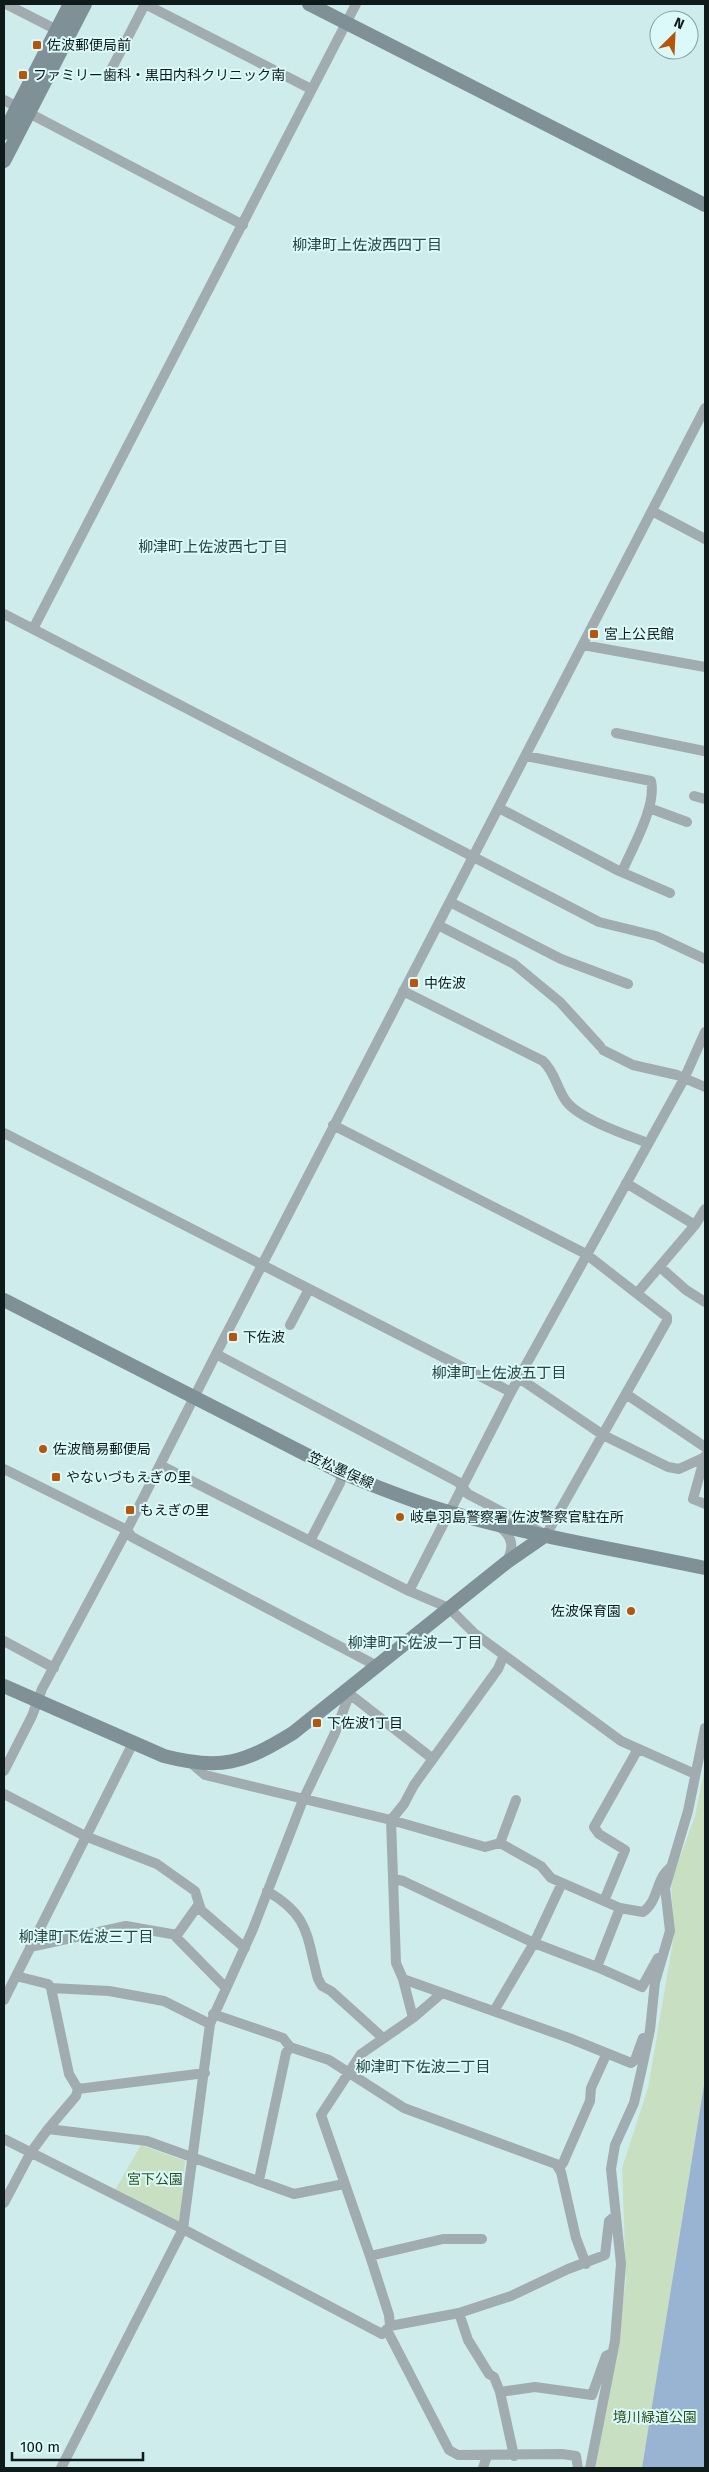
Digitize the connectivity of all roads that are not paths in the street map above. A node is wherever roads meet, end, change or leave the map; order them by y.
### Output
1 (6, 4) edge
2 (70, 4) edge
3 (85, 4) edge
4 (145, 4) edge
5 (309, 4) edge
6 (356, 4) edge
7 (346, 23) junction
8 (57, 30) junction
9 (112, 68) dead end
10 (311, 89) junction
11 (4, 100) edge
12 (22, 110) junction
13 (4, 133) edge
14 (4, 161) edge
15 (705, 205) edge
16 (243, 225) junction
17 (705, 408) edge
18 (652, 511) junction
19 (705, 539) edge
20 (4, 614) edge
21 (33, 629) junction
22 (583, 644) junction
23 (705, 667) edge
24 (616, 733) dead end
25 (704, 751) dead end
26 (526, 756) junction
27 (694, 796) dead end
28 (705, 799) edge
29 (499, 808) junction
30 (649, 808) junction
31 (687, 822) dead end
32 (474, 857) junction
33 (622, 872) junction
34 (670, 892) dead end
35 (450, 902) junction
36 (438, 925) junction
37 (705, 959) edge
38 (628, 984) dead end
39 (403, 991) junction
40 (705, 1032) edge
41 (684, 1079) junction
42 (705, 1087) edge
43 (334, 1125) junction
44 (4, 1133) edge
45 (648, 1143) junction
46 (626, 1183) junction
47 (705, 1209) edge
48 (695, 1225) junction
49 (586, 1254) junction
50 (262, 1265) junction
51 (660, 1267) junction
52 (309, 1289) junction
53 (638, 1292) junction
54 (4, 1300) edge
55 (705, 1302) edge
56 (290, 1325) dead end
57 (216, 1354) junction
58 (519, 1378) junction
59 (511, 1392) junction
60 (626, 1394) junction
61 (194, 1398) junction
62 (603, 1435) junction
63 (705, 1447) edge
64 (705, 1456) edge
65 (160, 1465) junction
66 (4, 1470) edge
67 (342, 1473) junction
68 (463, 1487) junction
69 (705, 1504) edge
70 (450, 1512) junction
71 (496, 1524) junction
72 (127, 1530) junction
73 (546, 1535) junction
74 (310, 1541) junction
75 (506, 1562) junction
76 (705, 1568) edge
77 (409, 1591) junction
78 (449, 1608) junction
79 (4, 1641) edge
80 (504, 1655) junction
81 (377, 1666) junction
82 (54, 1668) junction
83 (4, 1686) edge
84 (347, 1693) junction
85 (38, 1701) junction
86 (705, 1728) edge
87 (133, 1743) junction
88 (638, 1749) junction
89 (432, 1759) junction
90 (191, 1763) junction
91 (4, 1771) edge
92 (695, 1774) junction
93 (4, 1794) edge
94 (303, 1800) junction
95 (516, 1800) dead end
96 (391, 1820) junction
97 (85, 1836) junction
98 (500, 1843) junction
99 (672, 1867) junction
100 (394, 1879) junction
101 (562, 1883) junction
102 (267, 1891) junction
103 (604, 1901) junction
104 (199, 1904) junction
105 (620, 1908) junction
106 (174, 1934) junction
107 (534, 1943) junction
108 (30, 1947) junction
109 (245, 1948) junction
110 (664, 1956) junction
111 (598, 1966) junction
112 (16, 1976) junction
113 (403, 1979) junction
114 (51, 1988) junction
115 (226, 1988) junction
116 (442, 1993) junction
117 (4, 2000) edge
118 (494, 2011) junction
119 (213, 2014) junction
120 (413, 2018) junction
121 (210, 2024) junction
122 (650, 2030) junction
123 (383, 2038) junction
124 (290, 2047) junction
125 (606, 2055) junction
126 (349, 2071) junction
127 (205, 2073) junction
128 (78, 2090) junction
129 (48, 2129) junction
130 (4, 2139) edge
131 (30, 2152) junction
132 (192, 2158) junction
133 (559, 2168) junction
134 (259, 2180) junction
135 (344, 2184) junction
136 (4, 2203) edge
137 (615, 2216) junction
138 (183, 2229) junction
139 (482, 2239) dead end
140 (370, 2256) junction
141 (586, 2264) junction
142 (459, 2313) junction
143 (388, 2328) junction
144 (612, 2353) junction
145 (500, 2392) junction
146 (487, 2456) junction
147 (514, 2456) junction
148 (61, 2468) edge
149 (484, 2468) edge
150 (578, 2468) edge
151 (590, 2468) edge

1 - 8 street
2 - 8 main road
3 - 12 main road
4 - 9 street
4 - 10 street
5 - 7 main road
6 - 7 street
7 - 10 street
7 - 15 main road
8 - 12 main road
10 - 16 street
11 - 12 street
12 - 13 main road
12 - 14 main road
12 - 16 street
16 - 21 street
17 - 18 street
18 - 19 street
18 - 22 street
20 - 21 street
21 - 32 street
22 - 23 street
22 - 26 street
24 - 25 street
26 - 29 street
26 - 30 street
27 - 28 street
29 - 32 street
29 - 33 street
30 - 31 street
30 - 33 street
32 - 35 street
32 - 37 street
33 - 34 street
35 - 36 street
35 - 38 street
36 - 39 street
36 - 41 street
39 - 43 street
39 - 45 street
40 - 41 street
41 - 42 street
41 - 45 street
43 - 49 street
43 - 50 street
44 - 50 street
45 - 46 street
46 - 48 street
46 - 49 street
47 - 48 street
48 - 51 street
49 - 53 street
49 - 58 street
50 - 52 street
50 - 57 street
51 - 53 street
51 - 55 street
52 - 56 street
52 - 59 street
53 - 60 street
54 - 61 main road, 笠松墨俣線
57 - 61 street
57 - 68 street
58 - 59 street
58 - 62 street
59 - 68 street
60 - 62 street
60 - 63 street
61 - 65 street
61 - 67 main road, 笠松墨俣線
62 - 64 street
62 - 73 street
64 - 69 street
65 - 72 street
65 - 74 street
66 - 72 street
67 - 70 main road, 笠松墨俣線
67 - 74 street
68 - 70 street
68 - 73 street
70 - 71 main road, 笠松墨俣線
70 - 77 street
71 - 73 main road, 笠松墨俣線
71 - 75 street
72 - 81 street
72 - 82 street
73 - 75 main road
73 - 76 main road, 笠松墨俣線
74 - 77 street
75 - 78 main road
77 - 78 street
78 - 80 street
78 - 81 main road
79 - 82 street
80 - 88 street
80 - 89 street
81 - 84 main road
82 - 85 street
83 - 85 main road
84 - 89 street
84 - 90 main road
84 - 94 street
85 - 87 main road
85 - 91 street
86 - 92 street
87 - 90 main road
87 - 97 street
88 - 92 street
88 - 103 street
89 - 96 street
90 - 94 street
92 - 99 street
93 - 97 street
94 - 96 street
94 - 102 street
95 - 98 street
96 - 98 street
96 - 100 street
97 - 104 street
97 - 108 street
98 - 101 street
99 - 105 street
99 - 110 street
100 - 107 street
100 - 113 street
101 - 103 street
101 - 107 street
102 - 109 street
102 - 123 street
103 - 105 street
104 - 106 street
104 - 109 street
105 - 111 street
106 - 108 street
106 - 115 street
107 - 111 street
107 - 118 street
108 - 112 street
109 - 115 street
110 - 111 street
110 - 122 street
112 - 114 street
112 - 117 street
113 - 116 street
113 - 120 street
114 - 121 street
114 - 128 street
115 - 119 street
116 - 118 street
116 - 120 street
118 - 125 street
119 - 121 street
119 - 124 street
120 - 123 street
121 - 127 street
122 - 125 street
122 - 137 street
123 - 126 street
124 - 126 street
124 - 134 street
125 - 133 street
126 - 133 street
126 - 135 street
127 - 128 street
127 - 132 street
128 - 129 street
129 - 131 street
129 - 132 street
130 - 131 street
131 - 136 street
131 - 138 street
132 - 134 street
132 - 138 street
133 - 141 street
134 - 135 street
135 - 140 street
137 - 141 street
137 - 144 street
138 - 143 street
138 - 148 street
139 - 140 street
140 - 143 street
141 - 142 street
142 - 143 street
142 - 145 street
143 - 146 street
144 - 145 street
144 - 151 street
145 - 147 street
146 - 147 street
146 - 149 street
147 - 150 street

